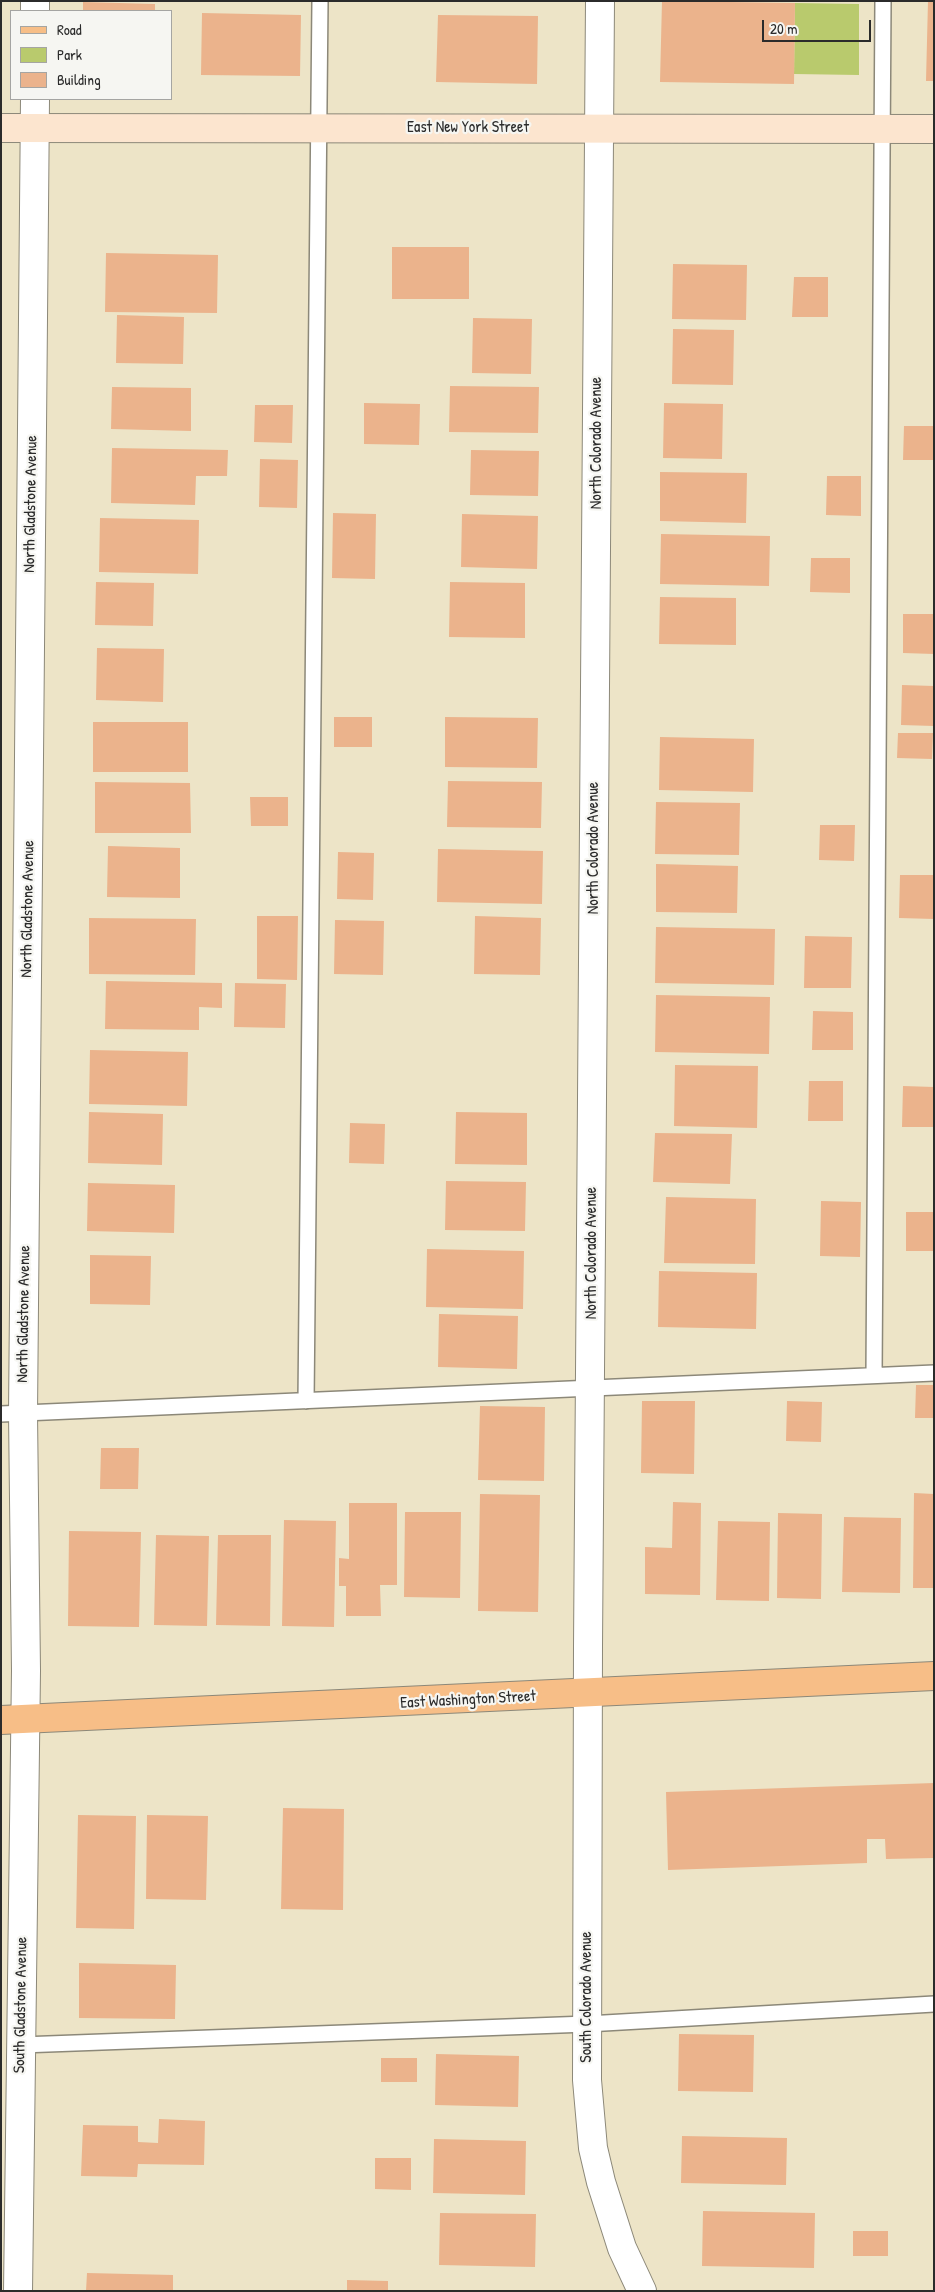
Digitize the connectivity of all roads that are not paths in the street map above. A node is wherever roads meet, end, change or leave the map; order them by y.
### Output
1 (320, 1) edge
2 (600, 1) edge
3 (883, 1) edge
4 (35, 100) edge
5 (600, 127) junction
6 (1, 128) edge
7 (35, 128) junction
8 (318, 128) junction
9 (883, 129) junction
10 (934, 129) edge
11 (934, 1373) edge
12 (874, 1376) junction
13 (591, 1389) junction
14 (306, 1401) junction
15 (12, 1414) edge
16 (934, 1676) edge
17 (588, 1694) junction
18 (13, 1720) edge
19 (934, 2004) edge
20 (586, 2024) junction
21 (21, 2045) junction
22 (18, 2291) edge
23 (642, 2291) edge

1 - 8 lane
2 - 5 street, North Colorado Avenue
3 - 9 lane
4 - 7 street, North Gladstone Avenue
5 - 8 main road, East New York Street
5 - 9 main road, East New York Street
5 - 13 street, North Colorado Avenue
6 - 7 main road, East New York Street
7 - 8 main road, East New York Street
7 - 15 street, North Gladstone Avenue
8 - 14 lane
9 - 10 main road, East New York Street
9 - 12 lane
11 - 12 lane
12 - 13 lane
13 - 14 lane
13 - 17 street, North Colorado Avenue
14 - 15 lane
15 - 18 street, North Gladstone Avenue
16 - 17 main road, East Washington Street
17 - 18 main road, East Washington Street
17 - 20 street, South Colorado Avenue
18 - 21 street, South Gladstone Avenue
19 - 20 lane
20 - 21 lane
20 - 23 street, South Colorado Avenue
21 - 22 street, South Gladstone Avenue

